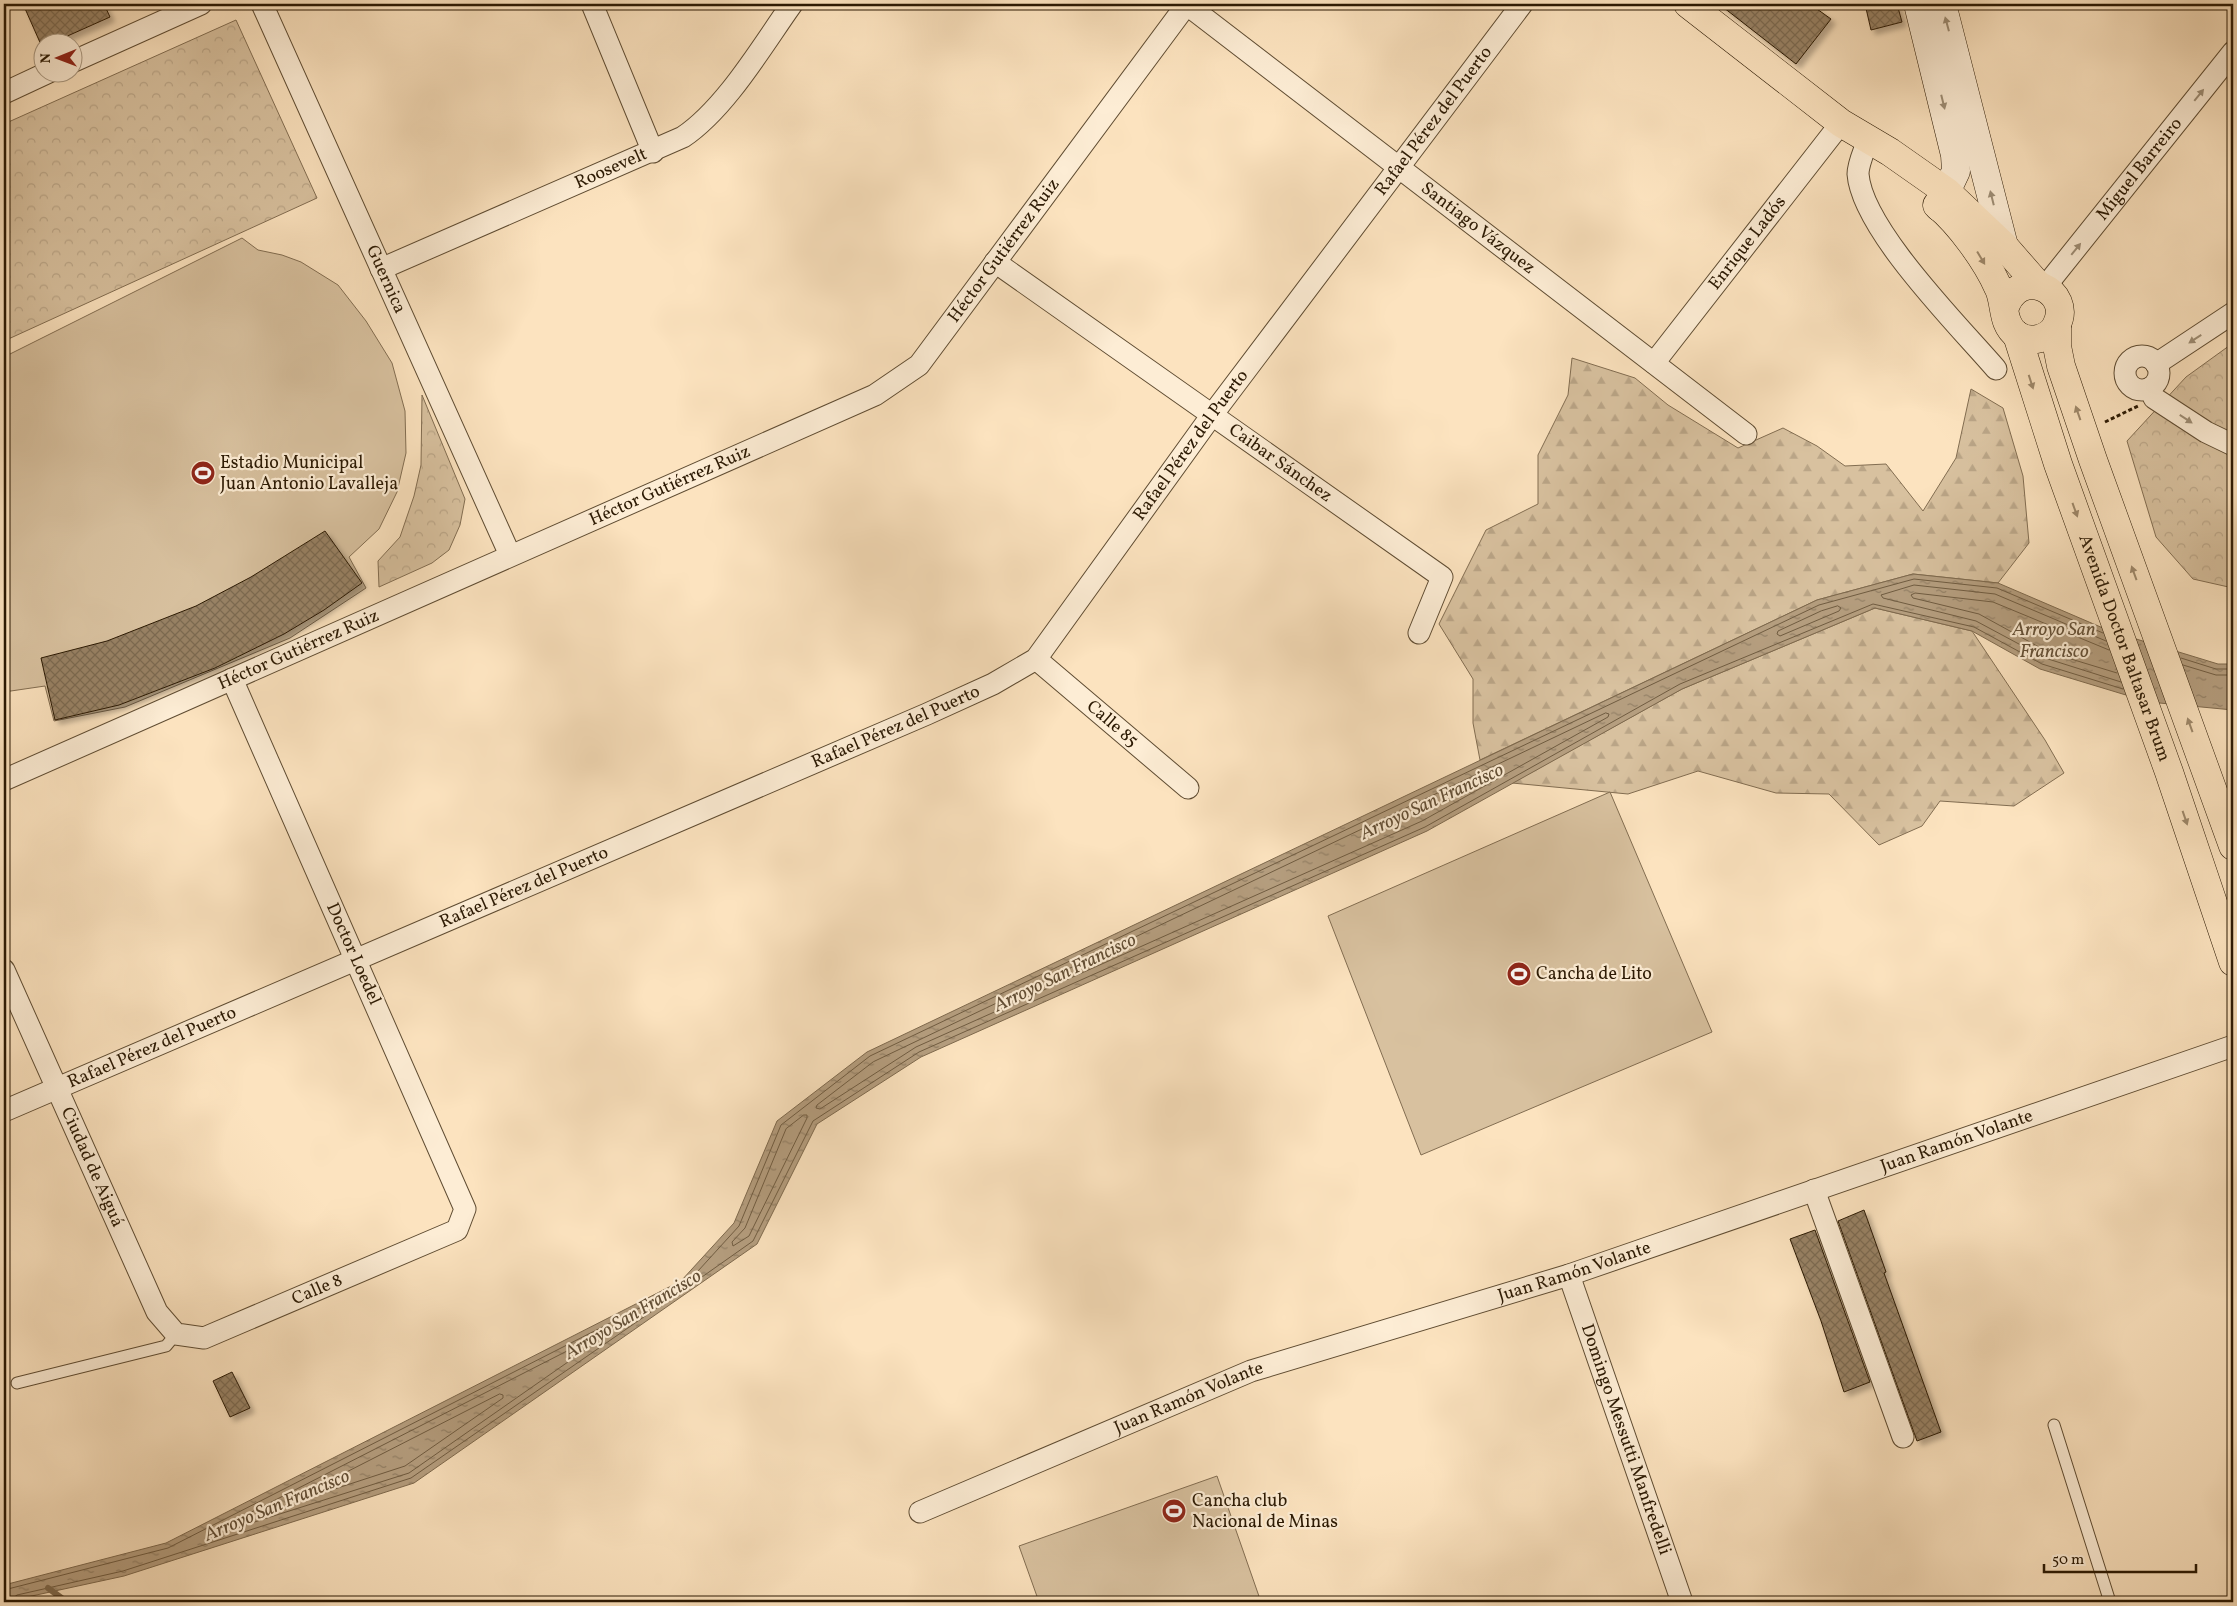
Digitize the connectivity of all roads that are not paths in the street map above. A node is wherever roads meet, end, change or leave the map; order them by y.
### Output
1 (201, 4) edge
2 (262, 4) edge
3 (592, 4) edge
4 (792, 4) edge
5 (1186, 4) edge
6 (1522, 4) edge
7 (1688, 4) edge
8 (1918, 4) edge
9 (1942, 4) edge
10 (2233, 52) edge
11 (82, 58) edge
12 (1945, 64) junction
13 (32, 80) edge
14 (4, 93) edge
15 (1841, 123) junction
16 (1864, 148) junction
17 (653, 152) junction
18 (1399, 167) junction
19 (1943, 200) junction
20 (2004, 246) junction
21 (995, 262) junction
22 (381, 269) junction
23 (2042, 286) junction
24 (2004, 310) junction
25 (2233, 314) edge
26 (2056, 326) junction
27 (2017, 335) junction
28 (1654, 363) junction
29 (2156, 364) junction
30 (1996, 369) dead end
31 (2152, 393) junction
32 (1212, 415) junction
33 (1746, 434) dead end
34 (2233, 445) edge
35 (510, 555) junction
36 (1419, 633) dead end
37 (1036, 659) junction
38 (232, 679) junction
39 (4, 780) edge
40 (1188, 788) dead end
41 (2233, 846) edge
42 (355, 959) junction
43 (2233, 962) edge
44 (4, 970) edge
45 (2233, 1046) edge
46 (56, 1088) junction
47 (4, 1111) edge
48 (1814, 1190) junction
49 (457, 1230) joint
50 (1569, 1275) junction
51 (176, 1334) junction
52 (17, 1383) dead end
53 (2054, 1425) dead end
54 (1903, 1437) dead end
55 (920, 1512) dead end
56 (1682, 1602) edge
57 (2110, 1602) edge

1 - 11 street
2 - 22 street, Guernica
3 - 17 street
4 - 17 street, Roosevelt
5 - 18 street, Santiago Vázquez
5 - 21 street, Héctor Gutiérrez Ruiz
6 - 18 street, Rafael Pérez del Puerto
7 - 15 highway
8 - 12 main road
12 -> 9 main road
23 -> 10 street, Miguel Barreiro
12 -> 19 main road
20 -> 12 main road
13 - 14 street
15 - 16 highway
15 - 19 highway
15 - 28 street, Enrique Ladós
16 - 19 highway
16 - 30 street
17 - 22 street, Roosevelt
18 - 28 street, Santiago Vázquez
18 - 32 street, Rafael Pérez del Puerto
19 - 20 highway
19 -> 24 highway
20 - 23 highway
21 - 32 street, Caibar Sánchez
21 - 35 street, Héctor Gutiérrez Ruiz
22 - 35 street, Guernica
23 - 24 highway
23 - 26 highway
24 - 27 highway
25 -> 29 street
26 - 27 highway
41 -> 26 highway, Avenida Doctor Baltasar Brum
27 -> 43 highway, Avenida Doctor Baltasar Brum
28 - 33 street, Santiago Vázquez
29 - 31 street
29 - 31 street
31 -> 34 street
32 - 36 street, Caibar Sánchez
32 - 37 street, Rafael Pérez del Puerto
35 - 38 street, Héctor Gutiérrez Ruiz
37 - 40 street, Calle 85
37 - 42 street, Rafael Pérez del Puerto
38 - 39 street, Héctor Gutiérrez Ruiz
38 - 42 street, Doctor Loedel
42 - 46 street, Rafael Pérez del Puerto
42 - 49 street, Doctor Loedel
44 - 46 street, Ciudad de Aiguá
45 - 48 street, Juan Ramón Volante
46 - 47 street, Rafael Pérez del Puerto
46 - 51 street, Ciudad de Aiguá
48 - 50 street, Juan Ramón Volante
48 - 54 street
49 - 51 street, Calle 8
50 - 55 street, Juan Ramón Volante
50 - 56 street, Domingo Messutti Manfredelli
51 - 52 lane
53 - 57 lane

